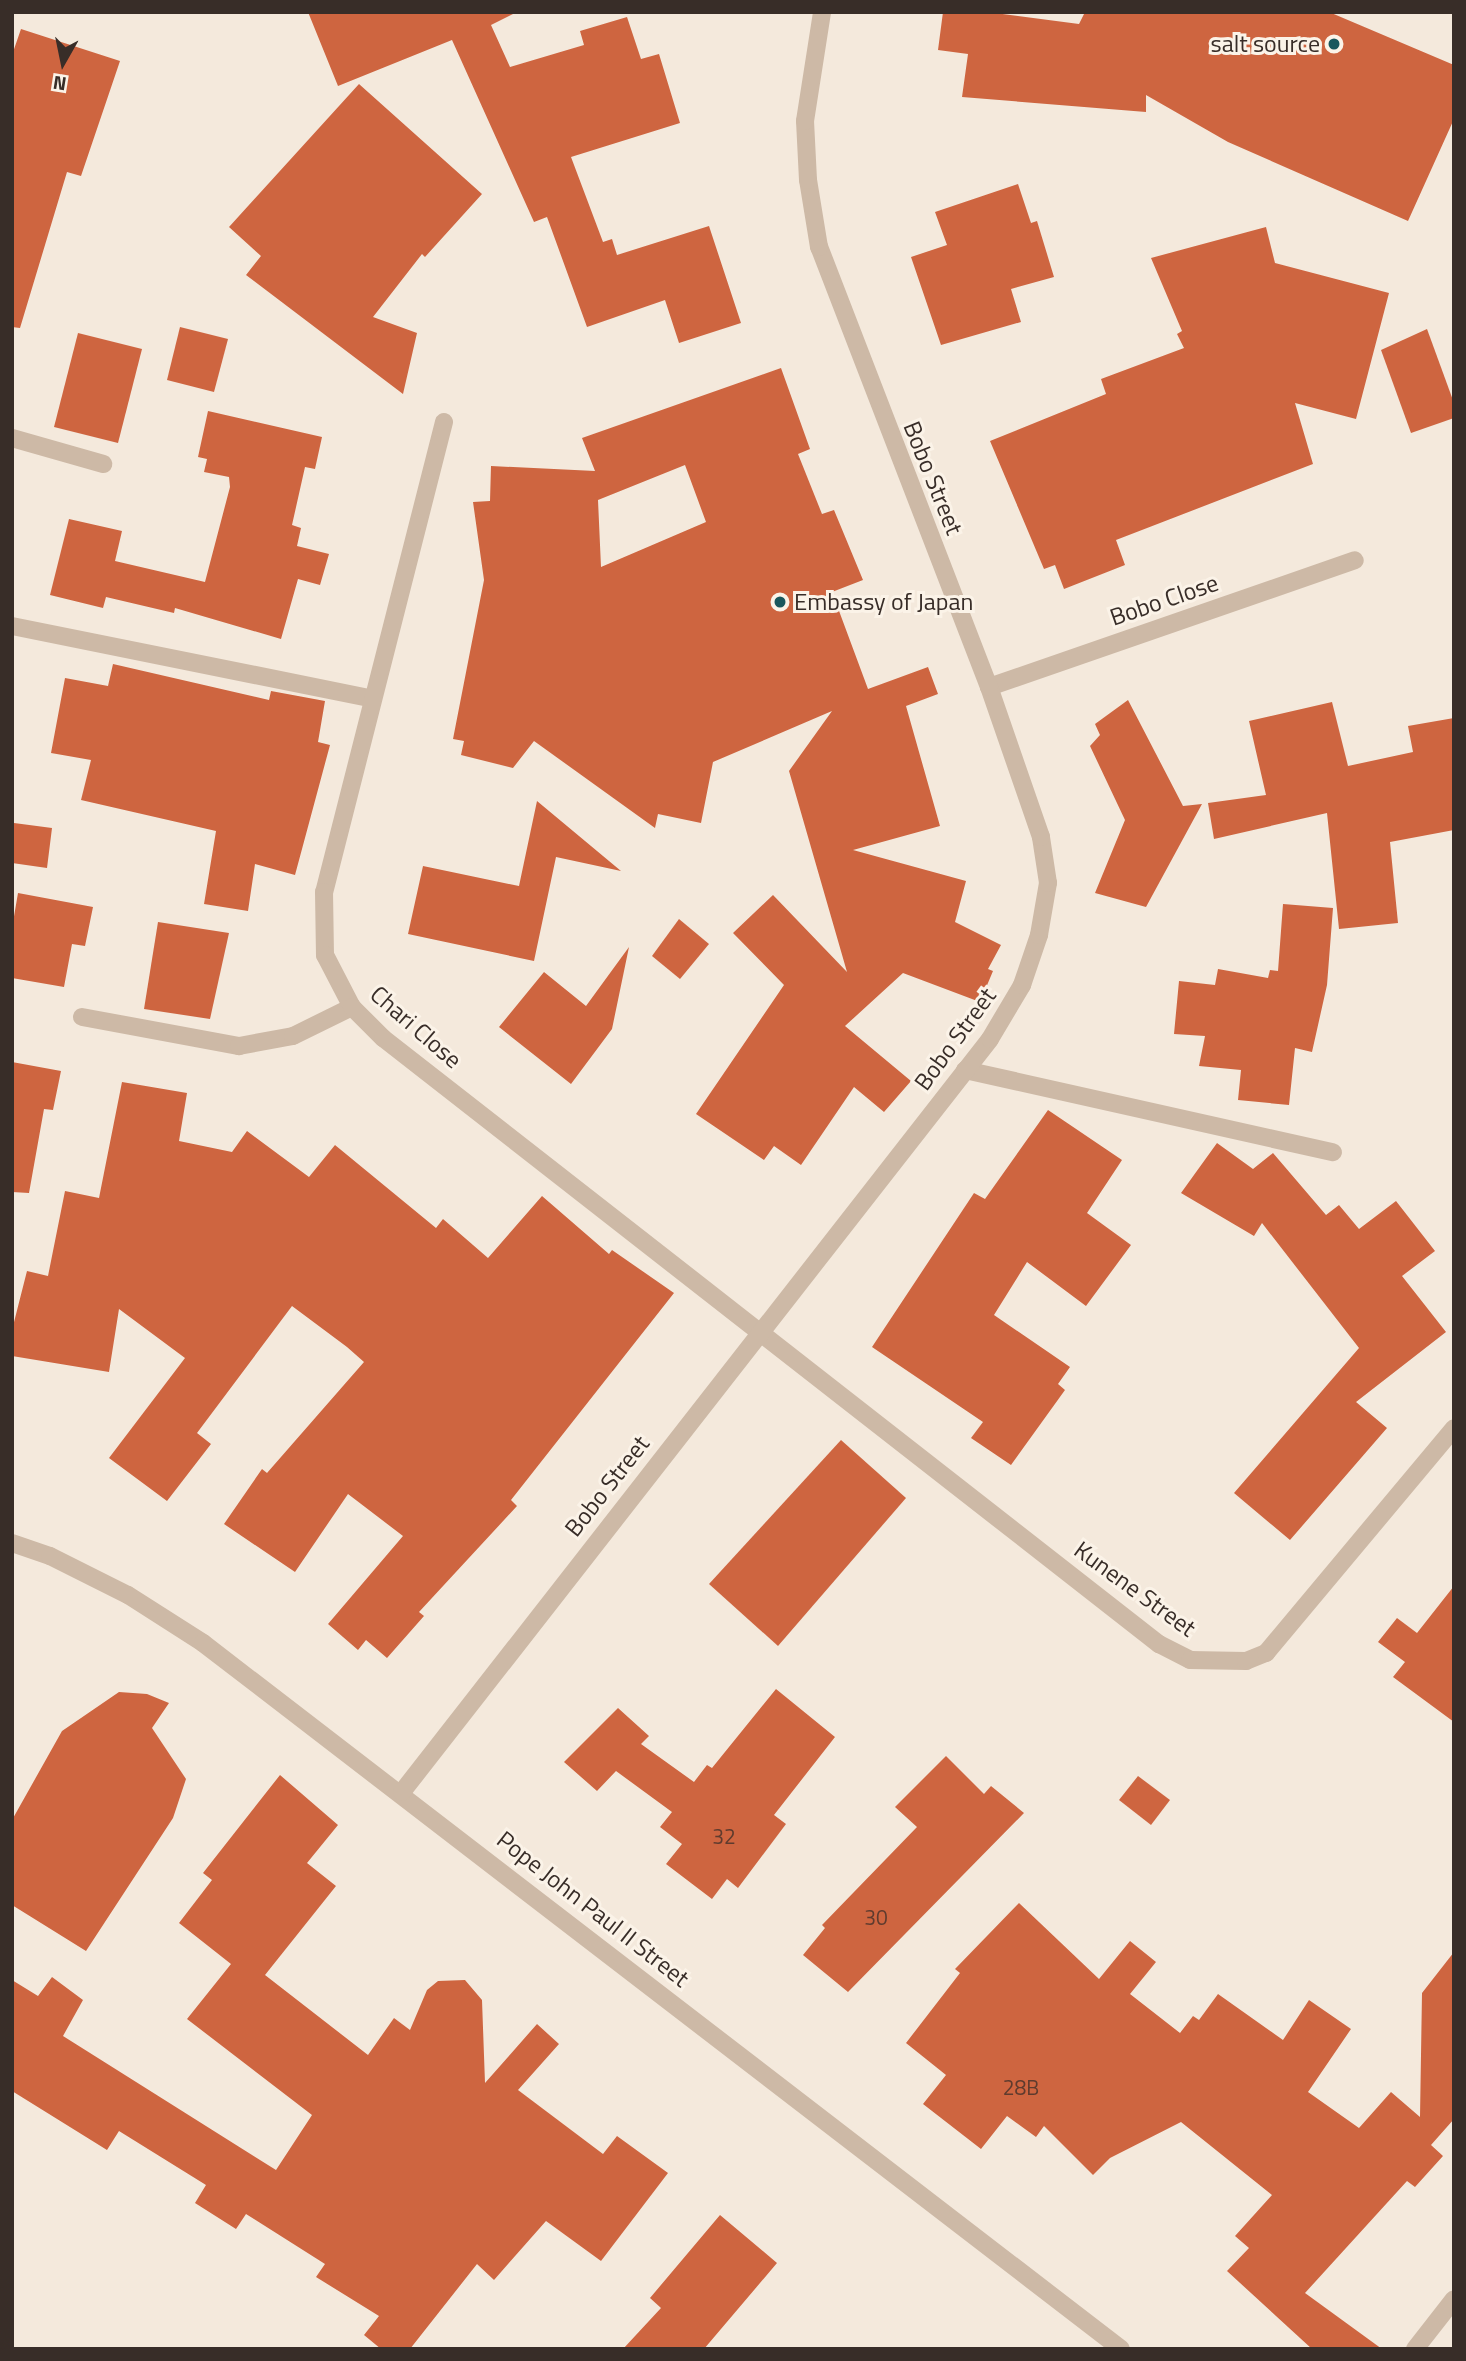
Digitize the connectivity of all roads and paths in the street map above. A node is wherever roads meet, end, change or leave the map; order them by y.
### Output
1 (822, 12) edge
2 (444, 422) dead end
3 (12, 438) edge
4 (103, 464) dead end
5 (1355, 560) dead end
6 (12, 626) edge
7 (989, 687) junction
8 (373, 699) junction
9 (352, 1007) junction
10 (82, 1017) dead end
11 (965, 1070) junction
12 (1333, 1152) dead end
13 (760, 1329) junction
14 (1454, 1428) edge
15 (12, 1543) edge
16 (402, 1792) junction
17 (1454, 2299) edge
18 (1121, 2349) edge
19 (1415, 2349) edge

1 - 7 street, Bobo Street
2 - 8 street, Chari Close
3 - 4 street
5 - 7 street, Bobo Close
6 - 8 street
7 - 11 street, Bobo Street
8 - 9 street, Chari Close
9 - 10 street
9 - 13 street, Chari Close
11 - 12 street
11 - 13 street, Bobo Street
13 - 14 street, Kunene Street
13 - 16 street, Bobo Street
15 - 16 street, Pope John Paul II Street
16 - 18 street, Pope John Paul II Street
17 - 19 street

